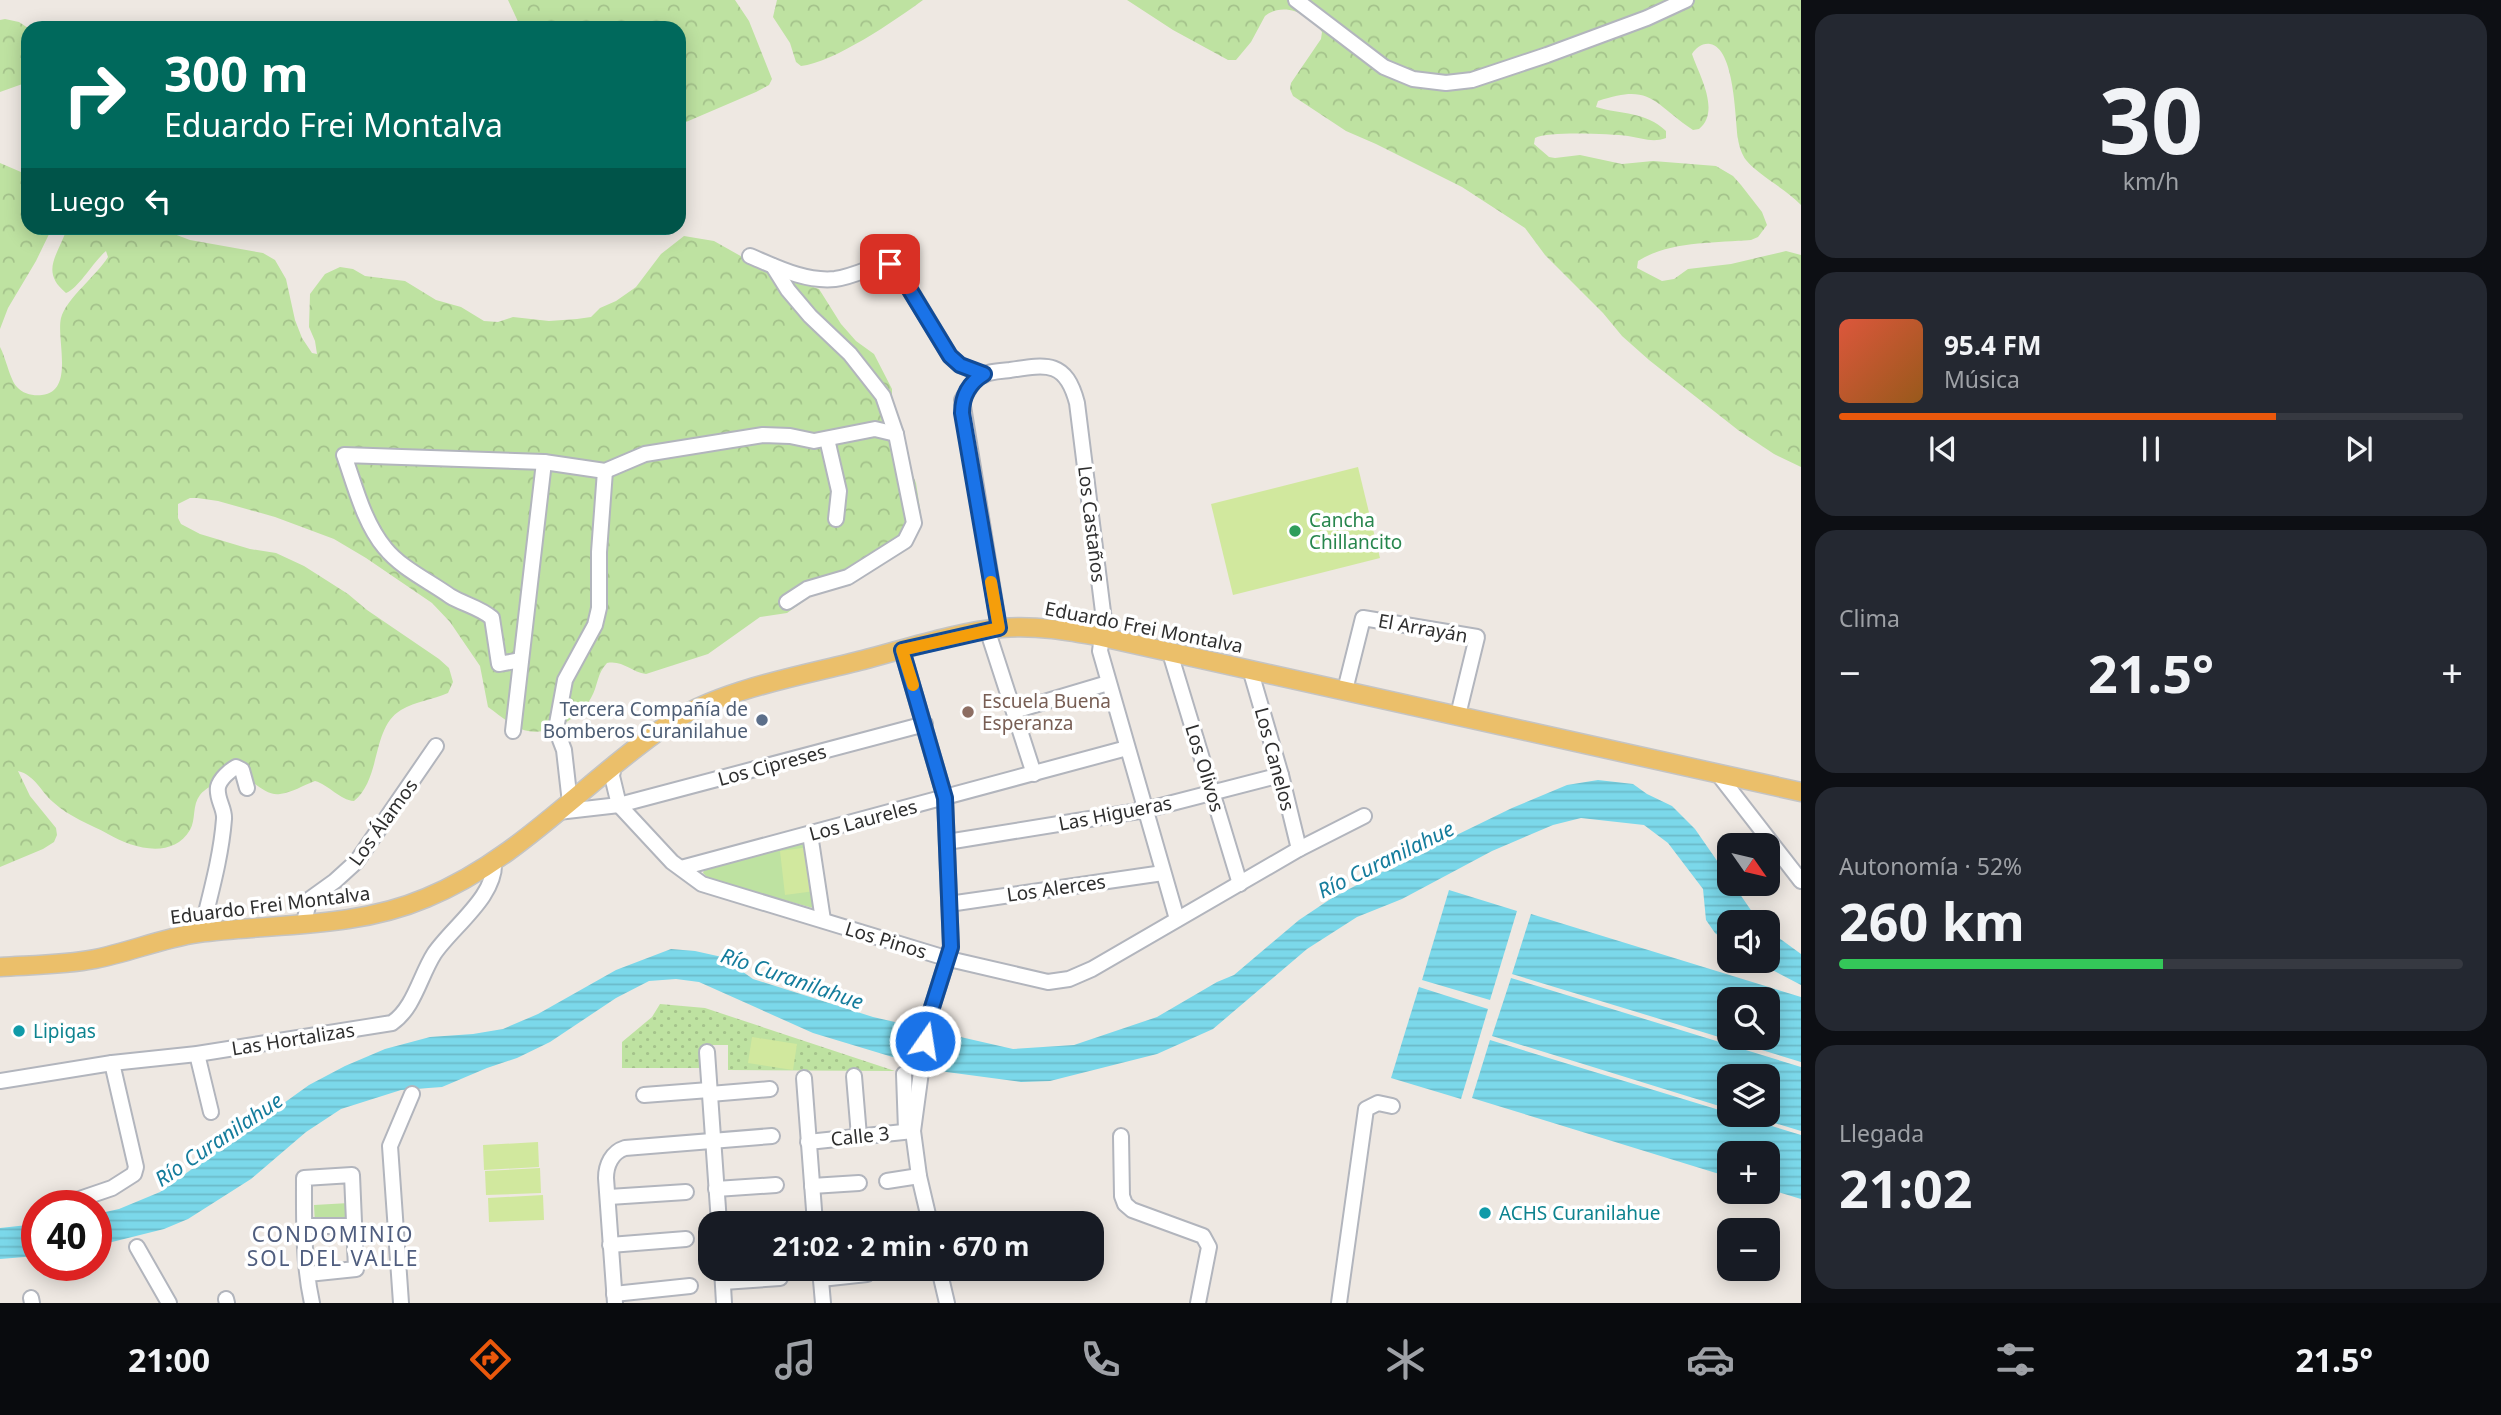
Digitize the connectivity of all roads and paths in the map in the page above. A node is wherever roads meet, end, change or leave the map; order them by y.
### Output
1 (1296, 0) edge
2 (1686, 0) edge
3 (750, 256) dead end
4 (774, 266) junction
5 (981, 376) junction
6 (896, 434) junction
7 (827, 439) junction
8 (544, 462) junction
9 (606, 471) junction
10 (836, 519) dead end
11 (787, 602) dead end
12 (993, 629) junction
13 (1102, 637) junction
14 (902, 650) junction
15 (1170, 653) junction
16 (521, 660) junction
17 (1250, 669) junction
18 (1108, 683) junction
19 (1345, 690) junction
20 (1014, 711) junction
21 (1458, 715) junction
22 (925, 724) junction
23 (513, 731) dead end
24 (436, 746) dead end
25 (1127, 748) junction
26 (614, 766) junction
27 (1034, 774) junction
28 (1718, 774) junction
29 (1281, 775) junction
30 (247, 788) dead end
31 (1801, 792) edge
32 (1213, 793) junction
33 (945, 798) junction
34 (619, 805) junction
35 (564, 808) junction
36 (1144, 810) junction
37 (1364, 816) dead end
38 (810, 834) junction
39 (947, 842) junction
40 (1299, 849) junction
41 (494, 861) junction
42 (681, 868) junction
43 (1163, 873) junction
44 (1801, 881) edge
45 (1240, 884) junction
46 (949, 904) junction
47 (1177, 919) junction
48 (823, 920) junction
49 (303, 925) junction
50 (201, 933) junction
51 (949, 958) junction
52 (0, 967) edge
53 (707, 1052) dead end
54 (197, 1054) junction
55 (112, 1063) junction
56 (904, 1074) dead end
57 (854, 1076) dead end
58 (804, 1078) dead end
59 (0, 1082) edge
60 (770, 1089) dead end
61 (710, 1092) junction
62 (412, 1094) dead end
63 (645, 1095) dead end
64 (1392, 1106) dead end
65 (211, 1112) dead end
66 (910, 1131) junction
67 (772, 1136) dead end
68 (859, 1136) junction
69 (1121, 1136) dead end
70 (713, 1140) junction
71 (808, 1142) junction
72 (919, 1176) junction
73 (887, 1181) dead end
74 (859, 1183) dead end
75 (776, 1185) dead end
76 (812, 1186) junction
77 (716, 1189) junction
78 (106, 1190) edge
79 (686, 1192) dead end
80 (609, 1197) junction
81 (718, 1211) edge
82 (814, 1211) edge
83 (924, 1211) edge
84 (304, 1226) junction
85 (354, 1226) junction
86 (687, 1239) dead end
87 (610, 1245) junction
88 (137, 1247) dead end
89 (308, 1274) junction
90 (722, 1281) edge
91 (821, 1281) edge
92 (941, 1281) edge
93 (690, 1286) dead end
94 (614, 1298) edge
95 (169, 1303) edge
96 (313, 1303) edge
97 (401, 1303) edge
98 (724, 1303) edge
99 (823, 1303) edge
100 (947, 1303) edge
101 (1198, 1303) edge
102 (1339, 1303) edge

1 - 2 street
3 - 4 street
4 - 5 street
4 - 6 street
5 - 12 street
5 - 13 street, Los Castaños
6 - 7 street
6 - 11 street
7 - 9 street
7 - 10 street
8 - 9 street
8 - 16 street
8 - 16 street
9 - 35 street
12 - 13 main road, Eduardo Frei Montalva
12 - 14 main road, Eduardo Frei Montalva
12 - 20 street
13 - 15 main road, Eduardo Frei Montalva
13 - 18 street, Los Castaños
14 - 22 street
14 - 26 main road, Eduardo Frei Montalva
15 - 17 main road, Eduardo Frei Montalva
15 - 32 street, Los Olivos
16 - 23 street
17 - 19 main road, Eduardo Frei Montalva
17 - 29 street, Los Canelos
18 - 20 street
18 - 25 street, Los Castaños
19 - 21 main road, Eduardo Frei Montalva
19 - 21 street, El Arrayán
20 - 27 street
21 - 28 main road, Eduardo Frei Montalva
22 - 33 street
22 - 34 street, Los Cipreses
24 - 49 street, Los Álamos
25 - 27 street, Los Laureles
25 - 36 street, Los Castaños
26 - 34 street
26 - 35 main road, Eduardo Frei Montalva
27 - 33 street, Los Laureles
28 - 31 main road, Eduardo Frei Montalva
28 - 44 street
29 - 32 street, Las Higueras
29 - 40 street, Los Canelos
30 - 50 street
32 - 36 street, Las Higueras
32 - 45 street, Los Olivos
33 - 38 street, Los Laureles
33 - 39 street
34 - 35 street
34 - 42 street, Los Pinos
35 - 41 main road, Eduardo Frei Montalva
36 - 39 street, Las Higueras
36 - 43 street, Los Castaños
37 - 40 street, Los Pinos
38 - 42 street, Los Laureles
38 - 48 street
39 - 46 street
40 - 45 street, Los Pinos
41 - 49 main road, Eduardo Frei Montalva
41 - 54 street, Las Hortalizas
42 - 48 street, Los Pinos
43 - 46 street, Los Alerces
43 - 47 street, Los Castaños
45 - 47 street, Los Pinos
46 - 51 street
47 - 51 street, Los Pinos
48 - 51 street, Los Pinos
49 - 50 main road, Eduardo Frei Montalva
50 - 52 main road, Eduardo Frei Montalva
51 - 66 street
53 - 61 street
54 - 55 street, Las Hortalizas
54 - 65 street
55 - 59 street, Las Hortalizas
55 - 78 street
56 - 66 street
57 - 68 street
58 - 71 street
60 - 61 street
61 - 63 street
61 - 70 street
62 - 97 street
64 - 102 street
66 - 68 street, Calle 3
66 - 72 street
67 - 70 street
68 - 71 street, Calle 3
69 - 101 street
70 - 77 street
70 - 80 street
71 - 76 street
72 - 73 street
72 - 83 street
74 - 76 street
75 - 77 street
76 - 82 street
77 - 81 street
79 - 80 street
80 - 87 street
84 - 85 street
84 - 85 street
84 - 89 street
85 - 89 street
86 - 87 street
87 - 94 street
88 - 95 street
89 - 96 street
90 - 98 street
91 - 99 street
92 - 100 street
93 - 94 street

